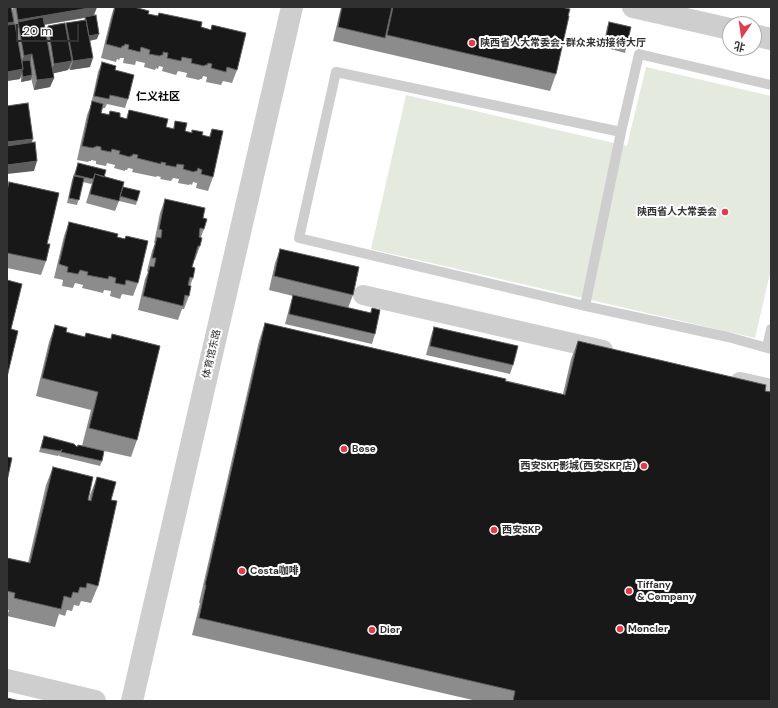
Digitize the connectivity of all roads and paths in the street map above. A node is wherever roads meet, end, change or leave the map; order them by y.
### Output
1 (292, 7) edge
2 (633, 7) edge
3 (722, 27) edge
4 (771, 85) edge
5 (621, 132) junction
6 (363, 295) dead end
7 (585, 306) junction
8 (771, 329) edge
9 (769, 348) edge
10 (617, 353) edge
11 (725, 378) edge
12 (771, 389) edge
13 (7, 680) edge
14 (96, 701) edge
15 (132, 701) edge

1 - 15 street, 体育馆东路
2 - 3 street
4 - 5 lane
5 - 7 lane
5 - 7 lane
6 - 10 street
7 - 9 lane
8 - 9 lane
11 - 12 street
13 - 14 street

